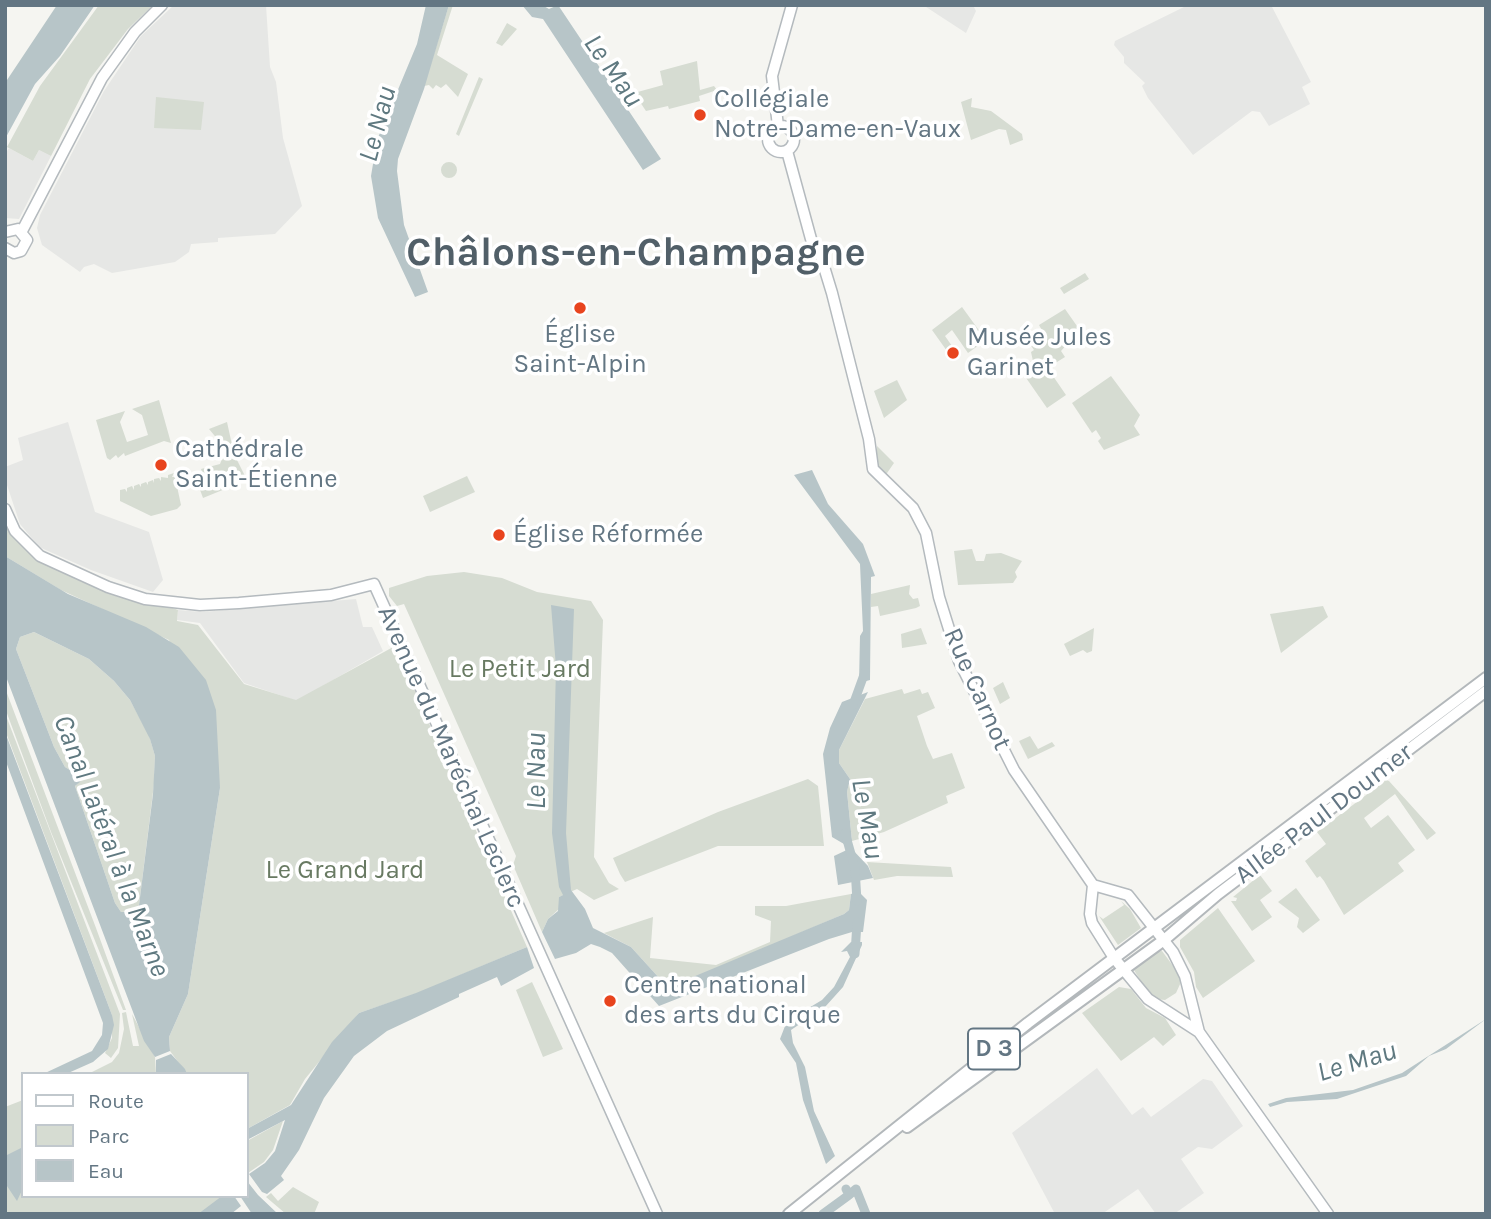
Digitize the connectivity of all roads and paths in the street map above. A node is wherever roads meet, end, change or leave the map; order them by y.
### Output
1 (162, 5) edge
2 (792, 5) edge
3 (778, 125) junction
4 (787, 151) junction
5 (22, 231) junction
6 (5, 232) edge
7 (7, 254) edge
8 (5, 509) edge
9 (1486, 677) edge
10 (1486, 691) edge
11 (1093, 885) junction
12 (1120, 892) junction
13 (1091, 908) junction
14 (1155, 928) junction
15 (1164, 940) junction
16 (1114, 958) junction
17 (1123, 970) junction
18 (1190, 1004) junction
19 (1174, 1015) junction
20 (1199, 1032) junction
21 (879, 1145) junction
22 (657, 1214) edge
23 (789, 1214) edge
24 (1328, 1214) edge

1 - 5 main road
2 - 3 main road
3 - 4 main road
3 - 4 main road
4 - 11 main road, Rue Carnot
5 - 6 main road
5 - 7 main road
8 - 22 main road, Avenue du Maréchal Leclerc
9 - 14 main road, Allée Paul Doumer / D 3
10 - 15 main road, Allée Paul Doumer / D 3
11 - 12 main road
11 - 13 main road
12 - 13 main road
12 - 14 main road
13 - 16 main road
14 - 15 main road
14 - 16 main road, D 3
15 - 17 main road, D 3
15 - 18 main road
16 - 17 main road
16 - 21 main road, D 3
17 - 19 main road
17 - 21 main road, D 3
18 - 19 main road
18 - 20 main road
19 - 20 main road
20 - 24 main road
21 - 23 main road, D 3

